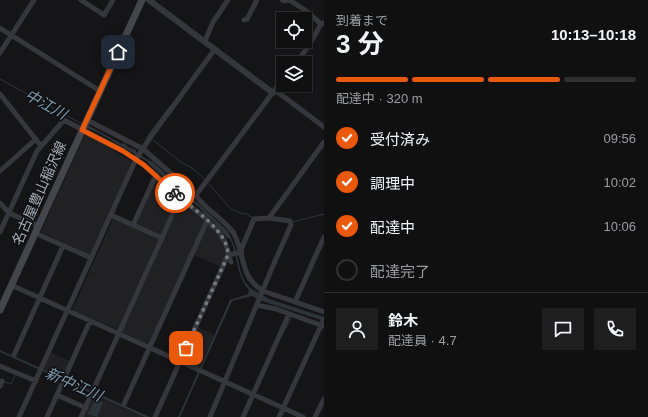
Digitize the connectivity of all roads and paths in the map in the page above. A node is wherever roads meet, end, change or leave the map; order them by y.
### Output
1 (34, 0) edge
2 (81, 0) edge
3 (113, 0) edge
4 (142, 0) edge
5 (149, 0) edge
6 (228, 0) edge
7 (257, 0) edge
8 (282, 0) edge
9 (289, 0) edge
10 (158, 3) edge
11 (244, 20) dead end
12 (323, 24) edge
13 (0, 28) edge
14 (11, 35) junction
15 (205, 41) junction
16 (215, 49) junction
17 (0, 53) edge
18 (301, 56) edge
19 (276, 88) edge
20 (100, 91) junction
21 (274, 91) junction
22 (0, 94) edge
23 (87, 120) junction
24 (324, 127) edge
25 (82, 130) junction
26 (36, 139) junction
27 (324, 142) edge
28 (41, 146) junction
29 (142, 150) junction
30 (136, 160) junction
31 (0, 171) edge
32 (156, 175) junction
33 (196, 195) junction
34 (180, 198) junction
35 (0, 203) edge
36 (9, 213) junction
37 (111, 215) junction
38 (269, 218) junction
39 (207, 221) junction
40 (133, 225) junction
41 (38, 226) junction
42 (0, 232) edge
43 (35, 233) junction
44 (324, 237) edge
45 (162, 238) junction
46 (63, 246) junction
47 (241, 251) junction
48 (229, 255) junction
49 (91, 258) junction
50 (231, 262) dead end
51 (11, 285) junction
52 (262, 292) junction
53 (40, 298) junction
54 (294, 302) junction
55 (257, 304) junction
56 (0, 310) edge
57 (68, 311) junction
58 (324, 312) edge
59 (289, 314) junction
60 (90, 321) junction
61 (323, 323) edge
62 (119, 334) junction
63 (150, 348) junction
64 (14, 355) dead end
65 (180, 361) junction
66 (0, 366) edge
67 (36, 381) junction
68 (225, 381) junction
69 (253, 394) junction
70 (57, 395) junction
71 (324, 399) edge
72 (124, 404) dead end
73 (86, 408) junction
74 (283, 408) junction
75 (19, 417) edge
76 (47, 417) edge
77 (82, 417) edge
78 (155, 417) edge
79 (210, 417) edge
80 (243, 417) edge
81 (279, 417) edge
82 (303, 417) edge
83 (316, 417) edge

1 - 14 street
2 - 3 street
4 - 20 main road, 名古屋豊山稲沢線
5 - 10 street
6 - 15 street
7 - 11 street
8 - 9 street
9 - 12 street
10 - 15 street
12 - 18 street
13 - 14 street
14 - 17 street
14 - 20 street
15 - 16 street
16 - 21 street
16 - 29 street
19 - 21 street
20 - 23 main road, 名古屋豊山稲沢線
21 - 24 street
21 - 33 street
22 - 26 street
23 - 25 main road, 名古屋豊山稲沢線
23 - 29 street
25 - 28 street
25 - 30 street
25 - 41 main road, 名古屋豊山稲沢線
26 - 28 street
26 - 31 street
27 - 38 street
28 - 36 street
29 - 30 street
29 - 33 street
30 - 32 street
30 - 37 street
32 - 34 street
32 - 40 street
33 - 47 street
34 - 39 street
34 - 45 street
35 - 36 street
36 - 41 street
36 - 42 street
37 - 40 street
37 - 49 street
38 - 47 street
38 - 52 street
39 - 48 street
39 - 63 street
40 - 45 street
41 - 43 main road, 名古屋豊山稲沢線
43 - 46 street
43 - 51 main road, 名古屋豊山稲沢線
44 - 54 street
45 - 62 street
46 - 49 street
46 - 53 street
47 - 48 street
47 - 52 street
48 - 50 street
48 - 65 street
49 - 57 street
51 - 53 street
51 - 56 main road, 名古屋豊山稲沢線
52 - 54 street
52 - 55 street
53 - 57 street
53 - 64 street
54 - 58 street
55 - 59 street
55 - 68 street
57 - 60 street
57 - 67 street
59 - 61 street
59 - 69 street
60 - 62 street
60 - 70 street
61 - 74 street
62 - 63 street
62 - 73 street
63 - 65 street
63 - 72 street
65 - 68 street
65 - 78 street
66 - 67 street
67 - 75 street
68 - 69 street
68 - 79 street
69 - 74 street
69 - 80 street
70 - 73 street
70 - 76 street
71 - 83 street
73 - 77 street
74 - 81 street
74 - 82 street

